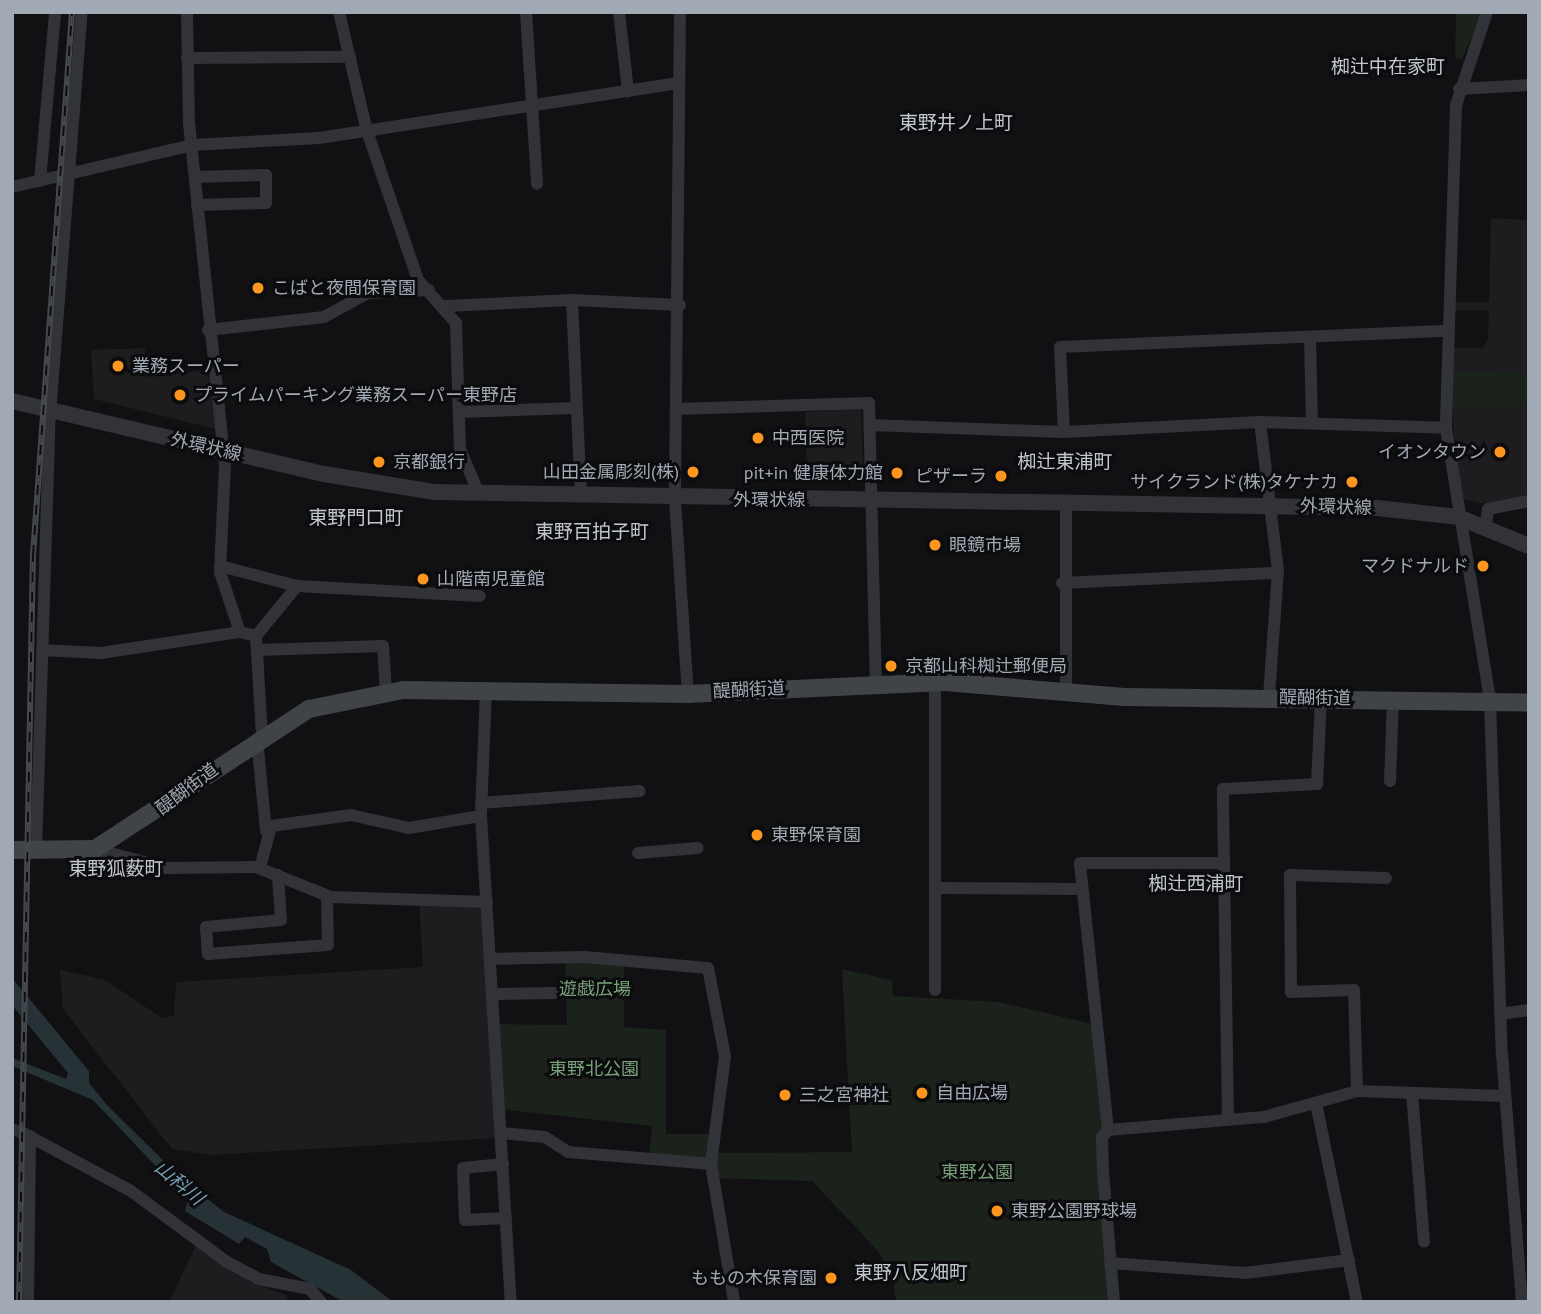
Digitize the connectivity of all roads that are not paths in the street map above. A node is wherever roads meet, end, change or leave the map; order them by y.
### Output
1 (55, 12) edge
2 (82, 12) edge
3 (187, 12) edge
4 (340, 12) edge
5 (526, 12) edge
6 (619, 12) edge
7 (680, 12) edge
8 (1487, 12) edge
9 (350, 57) junction
10 (187, 58) junction
11 (677, 83) junction
12 (1529, 85) edge
13 (1459, 89) junction
14 (628, 91) junction
15 (533, 105) junction
16 (367, 131) junction
17 (192, 145) junction
18 (65, 175) junction
19 (195, 177) junction
20 (40, 181) junction
21 (537, 184) dead end
22 (12, 187) edge
23 (197, 205) junction
24 (429, 290) junction
25 (572, 300) junction
26 (680, 305) junction
27 (446, 306) junction
28 (208, 330) junction
29 (1447, 331) junction
30 (1310, 338) junction
31 (12, 401) edge
32 (576, 408) junction
33 (676, 409) junction
34 (50, 411) junction
35 (460, 412) junction
36 (1260, 422) junction
37 (1312, 423) junction
38 (870, 425) junction
39 (1446, 428) junction
40 (1064, 432) junction
41 (223, 451) junction
42 (479, 494) junction
43 (581, 496) junction
44 (675, 500) junction
45 (1529, 501) edge
46 (872, 502) junction
47 (1066, 503) junction
48 (1273, 505) junction
49 (1458, 517) junction
50 (1486, 527) junction
51 (1529, 546) edge
52 (220, 566) junction
53 (1277, 573) junction
54 (1062, 583) junction
55 (296, 586) junction
56 (480, 596) dead end
57 (240, 632) junction
58 (257, 643) junction
59 (42, 650) junction
60 (876, 682) junction
61 (935, 682) junction
62 (486, 689) junction
63 (386, 692) junction
64 (1066, 692) junction
65 (688, 694) junction
66 (1269, 697) junction
67 (1321, 698) junction
68 (1393, 699) junction
69 (1490, 701) junction
70 (1529, 703) edge
71 (260, 737) junction
72 (1390, 781) dead end
73 (640, 791) dead end
74 (481, 810) junction
75 (266, 831) junction
76 (698, 848) dead end
77 (95, 849) junction
78 (12, 850) edge
79 (36, 852) junction
80 (639, 853) dead end
81 (1224, 863) junction
82 (260, 868) junction
83 (278, 875) junction
84 (1386, 878) dead end
85 (935, 888) junction
86 (1082, 888) junction
87 (327, 896) junction
88 (487, 902) junction
89 (491, 959) junction
90 (935, 990) dead end
91 (554, 993) dead end
92 (492, 994) junction
93 (1529, 1010) edge
94 (1500, 1014) junction
95 (1357, 1091) junction
96 (1412, 1093) junction
97 (1505, 1096) junction
98 (1316, 1103) junction
99 (1228, 1119) junction
100 (1108, 1130) junction
101 (501, 1133) junction
102 (503, 1164) junction
103 (711, 1164) junction
104 (1524, 1217) edge
105 (506, 1218) junction
106 (1424, 1242) dead end
107 (1349, 1260) junction
108 (1110, 1263) junction
109 (28, 1302) edge
110 (321, 1302) edge
111 (511, 1302) edge
112 (734, 1302) edge
113 (1114, 1302) edge
114 (1357, 1302) edge
115 (1522, 1302) edge

1 - 20 street
2 - 18 street
3 - 10 street
4 - 9 street
5 - 15 street
6 - 14 street
7 - 11 street
8 - 13 street
9 - 10 street
9 - 16 street
10 - 17 street
11 - 14 street
11 - 26 street
12 - 13 street
13 - 29 street
14 - 15 street
15 - 16 street
15 - 21 street
16 - 17 street
16 - 24 street
17 - 18 street
17 - 19 street
18 - 20 street
18 - 34 street
19 - 23 street
19 - 23 street
20 - 22 street
23 - 28 street
24 - 27 street
24 - 28 street
25 - 26 street
25 - 27 street
25 - 32 street
26 - 33 street
27 - 35 street
28 - 41 street
29 - 30 street
29 - 39 street
30 - 37 street
30 - 40 street
31 - 34 street, 外環状線
32 - 35 street
32 - 43 street
33 - 38 street
33 - 44 street
34 - 41 street, 外環状線
34 - 59 street
35 - 42 street
36 - 37 street
36 - 40 street
36 - 48 street
37 - 39 street
38 - 40 street
38 - 46 street
39 - 49 street
41 - 42 street, 外環状線
41 - 52 street
42 - 43 street, 外環状線
43 - 44 street, 外環状線
44 - 46 street, 外環状線
44 - 65 street
45 - 50 street
46 - 47 street, 外環状線
46 - 60 street
47 - 48 street, 外環状線
47 - 54 street
48 - 49 street, 外環状線
48 - 53 street
49 - 50 street, 外環状線
49 - 69 street
50 - 51 street, 外環状線
52 - 55 street
52 - 57 street
53 - 54 street
53 - 66 street
54 - 64 street
55 - 56 street
55 - 58 street
57 - 58 street
57 - 59 street
58 - 63 street
58 - 71 street
59 - 79 street
60 - 61 main road, 醍醐街道
60 - 65 main road, 醍醐街道
61 - 64 main road, 醍醐街道
61 - 85 street
62 - 63 main road, 醍醐街道
62 - 65 main road, 醍醐街道
62 - 74 street
63 - 71 main road, 醍醐街道
64 - 66 main road, 醍醐街道
66 - 67 main road, 醍醐街道
67 - 68 main road, 醍醐街道
67 - 81 street
68 - 69 main road, 醍醐街道
68 - 72 street
69 - 70 main road, 醍醐街道
69 - 94 street
71 - 75 street
71 - 77 main road, 醍醐街道
73 - 74 street
74 - 75 street
74 - 88 street
75 - 82 street
76 - 80 street
77 - 79 main road
77 - 82 street
78 - 79 main road
81 - 86 street
81 - 99 street
82 - 83 street
83 - 87 street
83 - 87 street
84 - 95 street
85 - 86 street
85 - 90 street
86 - 100 street
87 - 88 street
88 - 89 street
89 - 92 street
89 - 103 street
91 - 92 street
92 - 101 street
93 - 94 street
94 - 97 street
95 - 96 street
95 - 98 street
96 - 97 street
96 - 106 street
97 - 104 street
98 - 99 street
98 - 107 street
99 - 100 street
100 - 108 street
101 - 102 street
101 - 103 street
102 - 105 street
102 - 105 street
103 - 112 street
104 - 115 street
105 - 111 street
107 - 108 street
107 - 114 street
108 - 113 street
109 - 110 street

